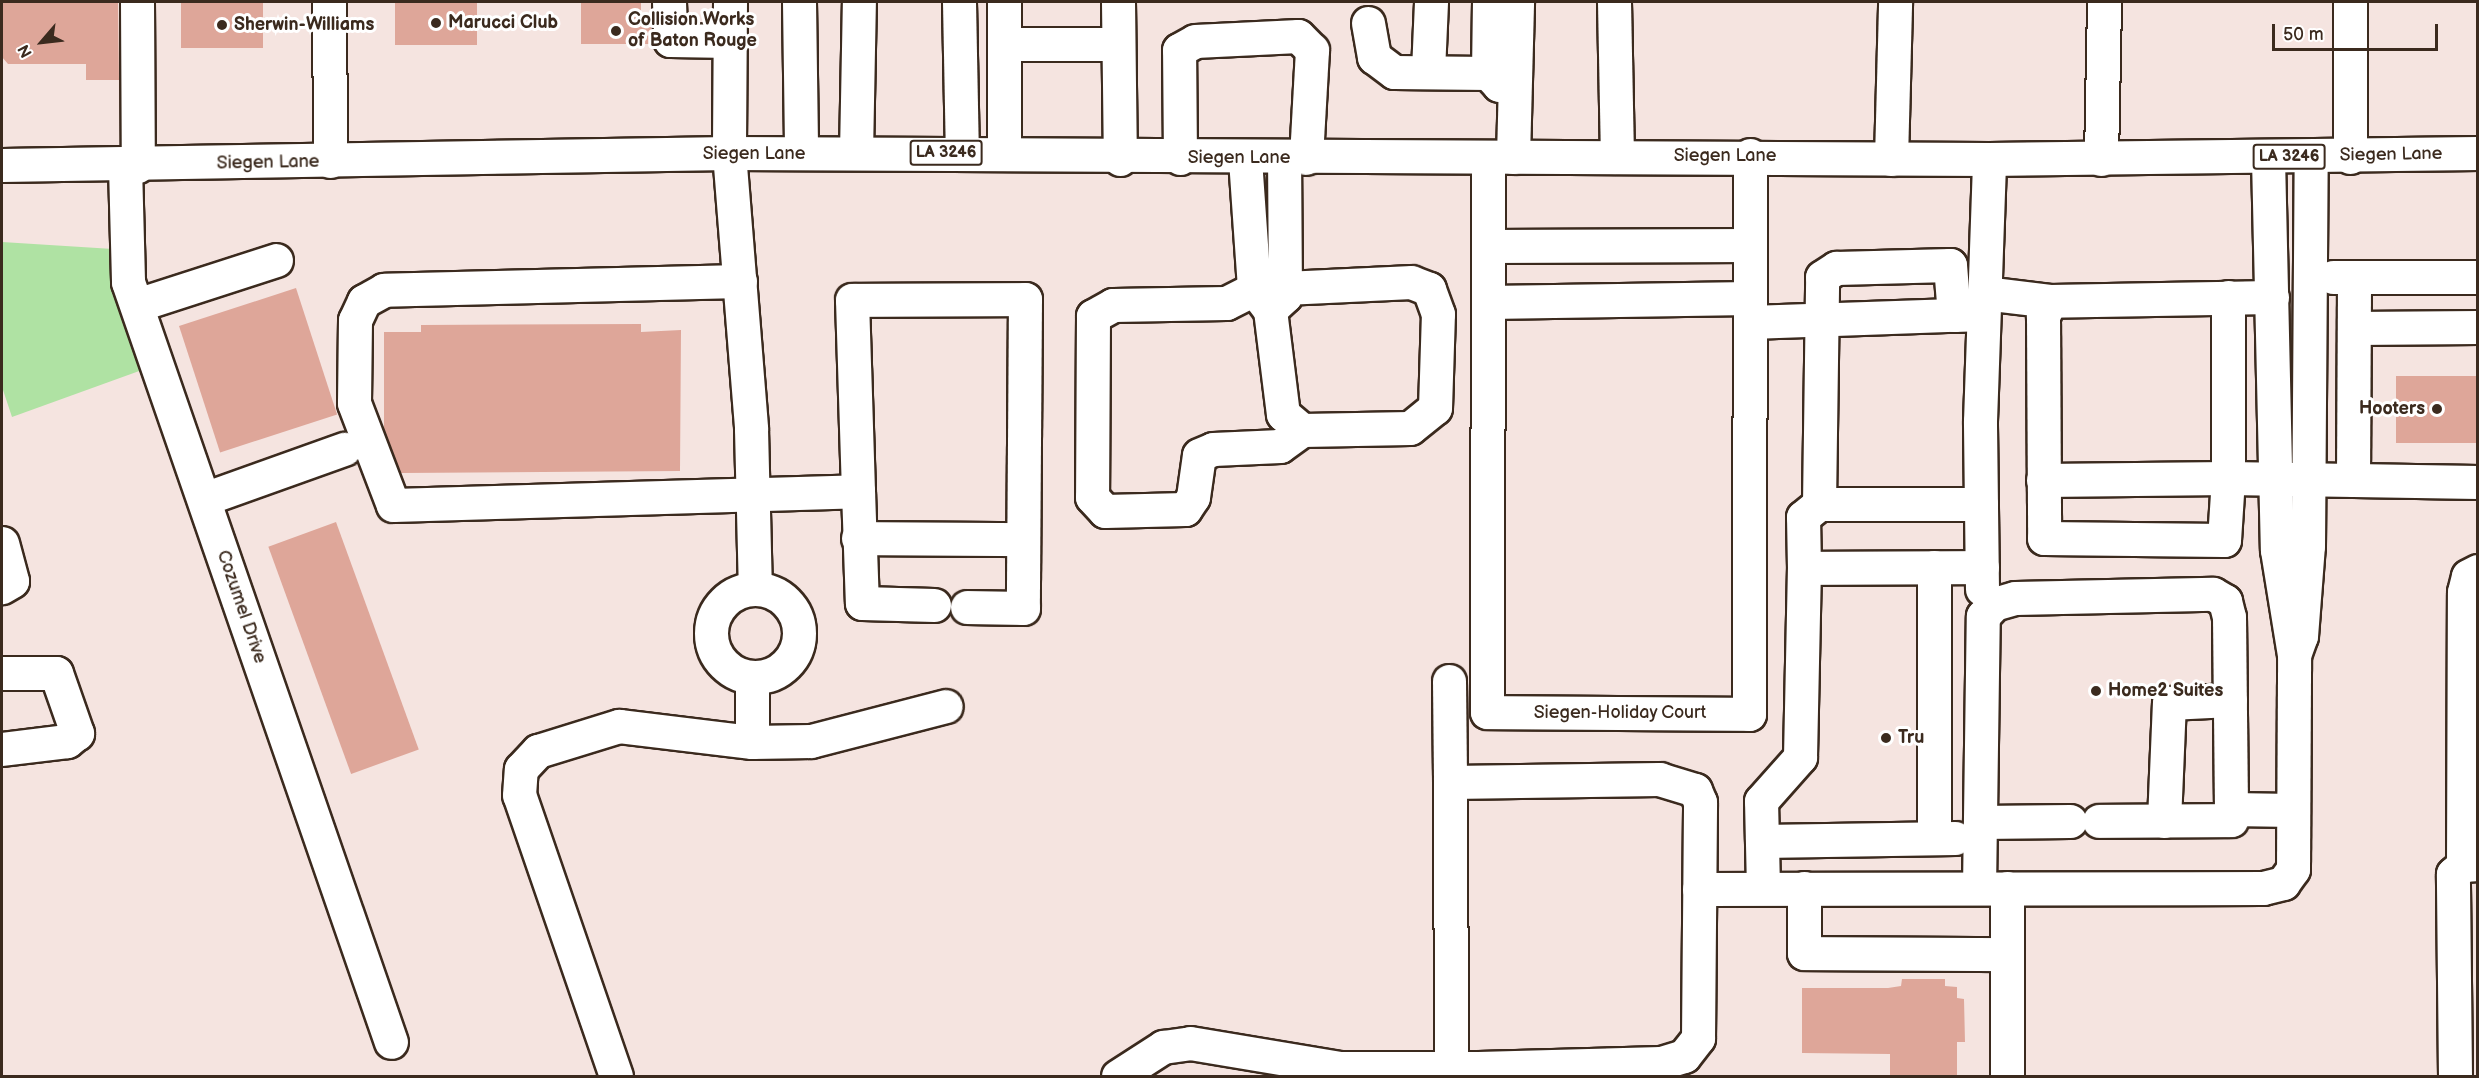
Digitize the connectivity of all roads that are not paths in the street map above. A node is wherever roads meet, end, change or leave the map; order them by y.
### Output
1 (137, 2) edge
2 (329, 2) edge
3 (669, 2) edge
4 (730, 2) edge
5 (799, 2) edge
6 (859, 2) edge
7 (959, 2) edge
8 (1004, 2) edge
9 (1118, 2) edge
10 (1431, 2) edge
11 (1489, 2) edge
12 (1517, 2) edge
13 (1614, 2) edge
14 (2104, 2) edge
15 (2349, 2) edge
16 (1895, 3) edge
17 (1368, 23) dead end
18 (730, 41) junction
19 (1004, 44) junction
20 (1118, 44) junction
21 (1428, 71) junction
22 (1501, 80) junction
23 (729, 153) junction
24 (801, 153) junction
25 (856, 153) junction
26 (962, 153) junction
27 (1004, 153) junction
28 (2478, 153) edge
29 (1750, 155) junction
30 (1500, 157) junction
31 (1617, 157) junction
32 (2311, 157) junction
33 (2350, 157) junction
34 (1180, 158) junction
35 (1295, 158) junction
36 (2268, 158) junction
37 (1120, 159) junction
38 (1245, 159) junction
39 (1891, 159) junction
40 (1989, 159) junction
41 (2101, 159) junction
42 (330, 161) junction
43 (2, 165) edge
44 (131, 166) junction
45 (1750, 245) junction
46 (1488, 246) junction
47 (276, 260) dead end
48 (2354, 277) junction
49 (2478, 277) edge
50 (2310, 278) junction
51 (740, 281) junction
52 (1270, 295) junction
53 (2228, 297) junction
54 (2272, 297) junction
55 (2050, 301) junction
56 (1488, 302) junction
57 (137, 305) junction
58 (1974, 307) junction
59 (1750, 310) junction
60 (1820, 320) junction
61 (2478, 327) edge
62 (2354, 328) junction
63 (1302, 430) junction
64 (344, 449) dead end
65 (2228, 478) junction
66 (2276, 478) junction
67 (2309, 479) junction
68 (2043, 480) junction
69 (2354, 480) junction
70 (2478, 482) edge
71 (858, 491) junction
72 (753, 496) junction
73 (204, 499) junction
74 (1819, 504) junction
75 (1981, 504) junction
76 (858, 538) junction
77 (1021, 539) junction
78 (2, 543) edge
79 (1934, 567) junction
80 (1982, 567) junction
81 (1804, 568) junction
82 (2478, 571) edge
83 (2, 587) edge
84 (755, 589) junction
85 (934, 605) dead end
86 (967, 607) dead end
87 (1982, 620) junction
88 (2294, 655) junction
89 (2, 673) edge
90 (752, 678) junction
91 (1449, 681) dead end
92 (2230, 700) junction
93 (946, 706) dead end
94 (752, 742) junction
95 (2, 749) edge
96 (1450, 782) junction
97 (2231, 809) junction
98 (2293, 810) junction
99 (2164, 821) junction
100 (1980, 830) junction
101 (1934, 838) junction
102 (1762, 841) junction
103 (2470, 864) edge
104 (1763, 888) junction
105 (1804, 888) junction
106 (1993, 888) junction
107 (1699, 889) junction
108 (2007, 954) junction
109 (391, 1042) dead end
110 (1450, 1068) junction
111 (616, 1077) edge
112 (1118, 1077) edge
113 (2007, 1077) edge
114 (2456, 1077) edge

1 - 44 street, Cozumel Drive
2 - 42 street
3 - 18 street
4 - 18 street
5 - 24 street
6 - 25 street
7 - 26 street
8 - 19 street
9 - 20 street
10 - 21 street
11 - 22 street
12 - 22 street
13 - 31 street
14 - 41 street
15 - 33 street
16 - 39 street
17 - 21 street
18 - 23 street
19 - 20 street
19 - 27 street
20 - 37 street
21 - 22 street
22 - 30 street, Siegen-Holiday Court
23 - 24 street, Siegen Lane / LA 3246
23 - 42 street, Siegen Lane / LA 3246
23 - 51 street
24 - 25 street, Siegen Lane / LA 3246
25 - 26 street, Siegen Lane / LA 3246
26 - 27 street, Siegen Lane / LA 3246
27 - 37 street, Siegen Lane / LA 3246
28 - 33 street, Siegen Lane / LA 3246
29 - 31 street, Siegen Lane / LA 3246
29 - 39 street, Siegen Lane / LA 3246
29 - 45 street, Siegen-Holiday Court
30 - 31 street, Siegen Lane / LA 3246
30 - 35 street, Siegen Lane / LA 3246
30 - 46 street, Siegen-Holiday Court
32 - 33 street, Siegen Lane / LA 3246
32 - 36 street, Siegen Lane / LA 3246
32 - 50 street
34 - 35 street
34 - 37 street, Siegen Lane / LA 3246
34 - 38 street, Siegen Lane / LA 3246
35 - 38 street, Siegen Lane / LA 3246
35 - 52 street
36 - 41 street, Siegen Lane / LA 3246
36 - 54 street
38 - 52 street
39 - 40 street, Siegen Lane / LA 3246
40 - 41 street, Siegen Lane / LA 3246
40 - 58 street
42 - 44 street, Siegen Lane / LA 3246
43 - 44 street, Siegen Lane / LA 3246
44 - 57 street, Cozumel Drive
45 - 46 street
45 - 59 street, Siegen-Holiday Court
46 - 56 street, Siegen-Holiday Court
47 - 57 street
48 - 49 street
48 - 50 street
48 - 62 street
50 - 67 street
51 - 72 street
51 - 72 street
52 - 63 street
52 - 63 street
52 - 63 street
53 - 54 street
53 - 55 street
53 - 65 street
54 - 66 street
55 - 58 street
55 - 68 street
56 - 59 street
56 - 59 street, Siegen-Holiday Court
57 - 73 street, Cozumel Drive
58 - 60 street
58 - 60 street
58 - 75 street
59 - 60 street
60 - 74 street
61 - 62 street
62 - 69 street
64 - 73 street
65 - 66 street
65 - 68 street
65 - 68 street
66 - 67 street
66 - 88 street
67 - 69 street
67 - 88 street
69 - 70 street
71 - 72 street
71 - 76 street
71 - 77 street
72 - 84 street
73 - 109 street, Cozumel Drive
74 - 75 street
74 - 81 street
75 - 80 street
76 - 77 street
76 - 85 street
77 - 86 street
78 - 83 street
79 - 80 street
79 - 81 street
79 - 101 street
80 - 87 street
81 - 102 street
82 - 103 street
84 - 90 street
84 - 90 street
87 - 92 street
87 - 100 street
88 - 98 street
89 - 95 street
90 - 94 street
91 - 96 street
92 - 97 street
92 - 99 street
93 - 94 street
94 - 111 street
96 - 107 street
96 - 110 street
97 - 98 street
97 - 99 street
98 - 106 street
99 - 100 street
100 - 101 street
100 - 106 street
101 - 102 street
102 - 104 street
103 - 114 street
104 - 105 street
104 - 107 street
105 - 106 street
105 - 108 street
106 - 108 street
107 - 110 street
108 - 113 street
110 - 112 street

